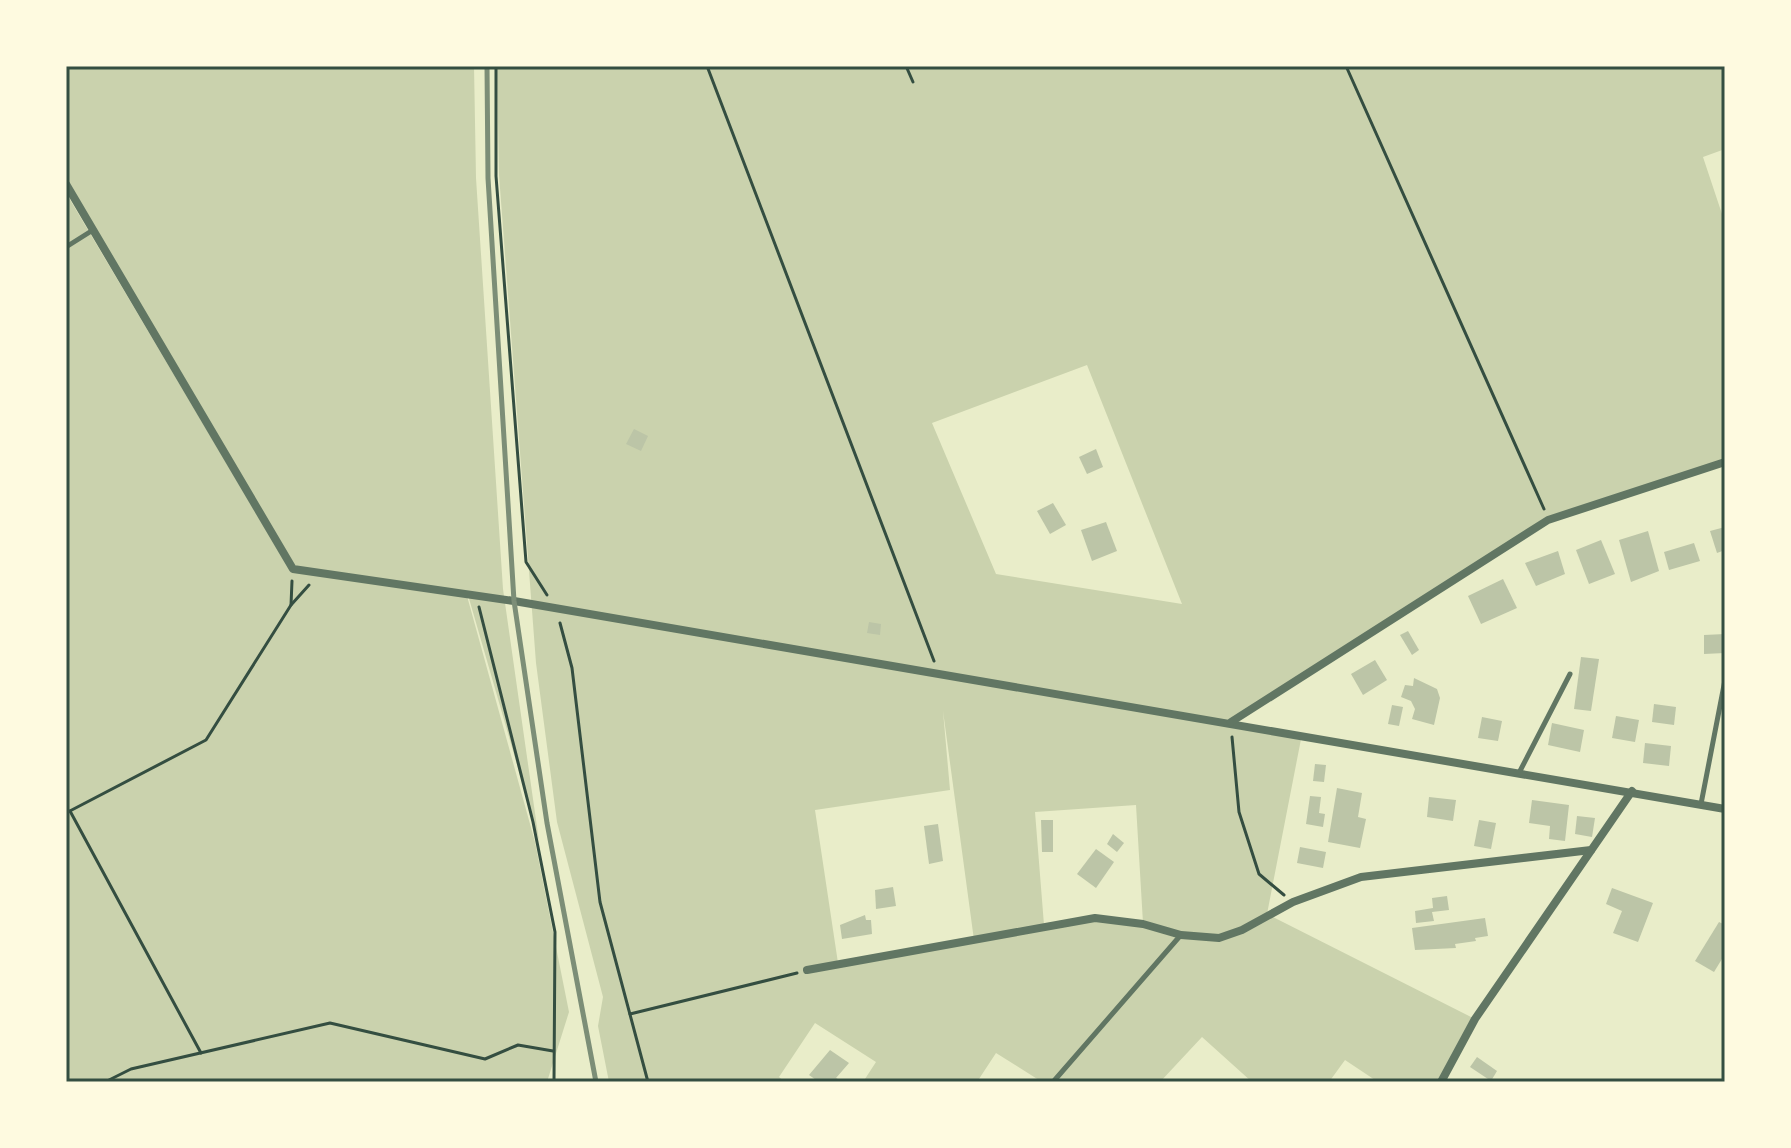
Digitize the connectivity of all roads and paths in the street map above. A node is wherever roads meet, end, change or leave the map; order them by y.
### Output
1 (496, 66) edge
2 (707, 66) edge
3 (906, 66) edge
4 (1346, 66) edge
5 (913, 82) dead end
6 (66, 184) edge
7 (93, 230) junction
8 (66, 247) edge
9 (1725, 462) edge
10 (1548, 520) junction
11 (293, 569) junction
12 (322, 573) junction
13 (476, 596) junction
14 (291, 605) junction
15 (555, 608) junction
16 (562, 630) dead end
17 (938, 673) junction
18 (1570, 674) dead end
19 (1725, 680) edge
20 (1231, 722) junction
21 (1520, 771) junction
22 (1632, 791) junction
23 (1701, 804) junction
24 (1725, 809) edge
25 (68, 812) edge
26 (1591, 850) junction
27 (1293, 902) junction
28 (1181, 935) junction
29 (807, 970) joint
30 (630, 1014) junction
31 (555, 1052) junction
32 (201, 1053) junction
33 (105, 1082) edge
34 (554, 1082) edge
35 (648, 1082) edge
36 (1053, 1082) edge
37 (1441, 1082) edge

1 - 15 path
2 - 17 path
3 - 5 path
4 - 10 path
6 - 7 street
7 - 8 lane
7 - 11 street
9 - 10 street
10 - 20 street
11 - 12 street
11 - 14 path
12 - 13 street
12 - 14 path
13 - 15 street
13 - 31 path
14 - 25 path
15 - 17 street
16 - 30 path
17 - 20 street
18 - 21 lane
19 - 23 lane
20 - 21 street
20 - 27 path
21 - 22 street
22 - 23 street
22 - 26 street
23 - 24 street
25 - 32 path
26 - 27 street
26 - 37 street
27 - 28 street
28 - 29 street
28 - 36 lane
29 - 30 path
30 - 35 path
31 - 32 path
31 - 34 path
32 - 33 path

